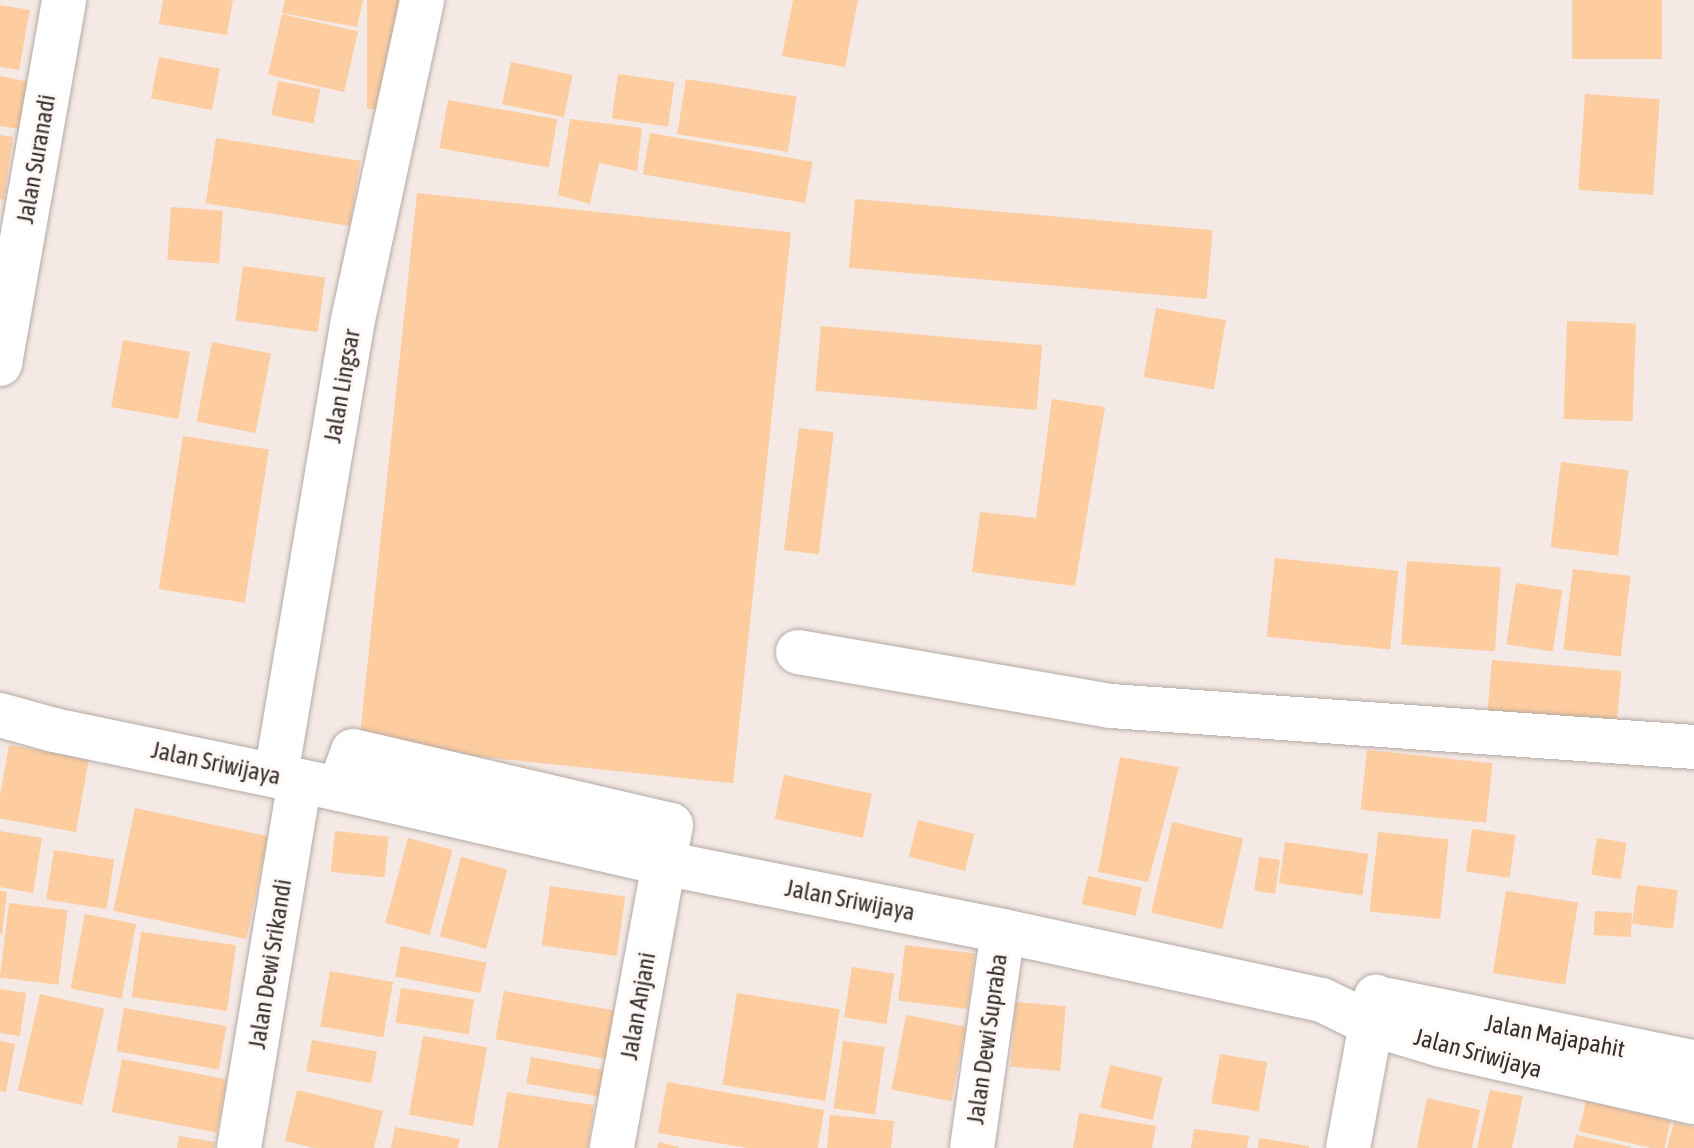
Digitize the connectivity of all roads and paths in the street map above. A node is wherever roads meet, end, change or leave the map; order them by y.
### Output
1 (64, 0) edge
2 (422, 0) edge
3 (0, 364) edge
4 (798, 652) dead end
5 (0, 715) edge
6 (1694, 747) edge
7 (305, 781) junction
8 (663, 863) junction
9 (1003, 931) junction
10 (1322, 1000) joint
11 (1374, 1011) junction
12 (1694, 1062) edge
13 (1694, 1102) edge
14 (239, 1148) edge
15 (612, 1148) edge
16 (972, 1148) edge
17 (1348, 1148) edge

1 - 3 street, Jalan Suranadi
2 - 7 street, Jalan Lingsar
4 - 6 street
5 - 7 street, Jalan Sriwijaya
7 - 8 street, Jalan Sriwijaya
7 - 14 street, Jalan Dewi Srikandi
8 - 9 street, Jalan Sriwijaya
8 - 15 street, Jalan Anjani
9 - 10 street, Jalan Sriwijaya
9 - 16 street, Jalan Dewi Supraba
10 - 11 street, Jalan Majapahit
11 - 12 street, Jalan Majapahit
11 - 13 street, Jalan Sriwijaya
11 - 17 street

